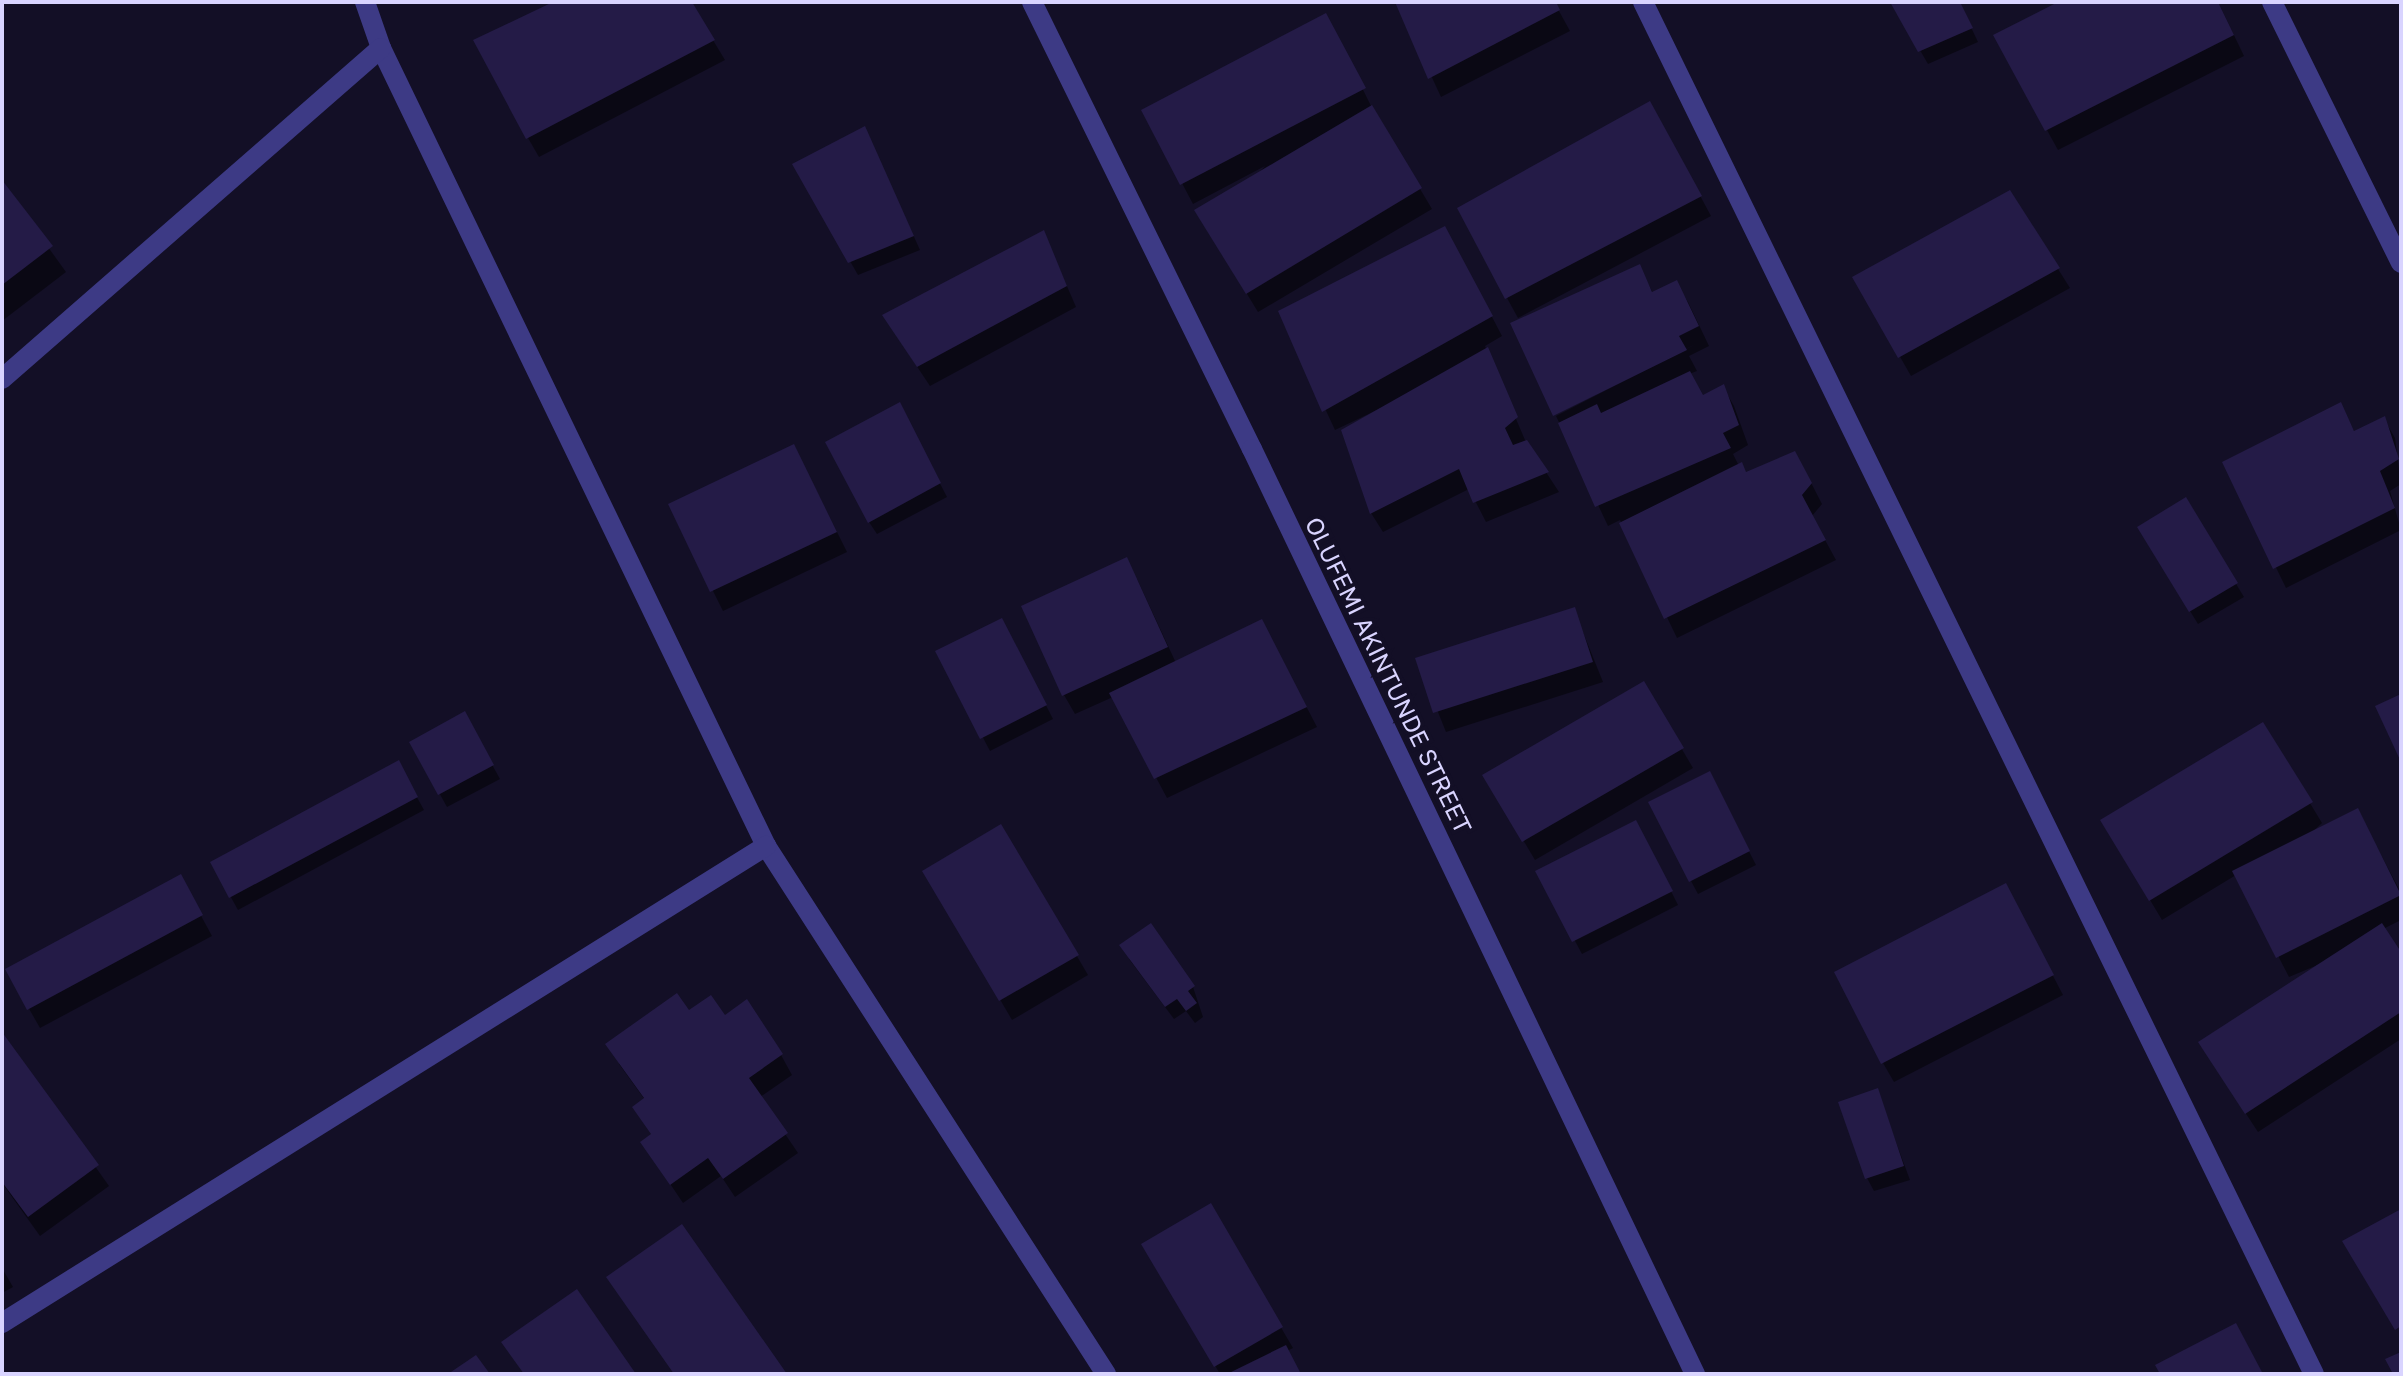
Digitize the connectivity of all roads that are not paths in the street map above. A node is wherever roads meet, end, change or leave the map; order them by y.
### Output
1 (365, 2) edge
2 (1032, 2) edge
3 (1643, 2) edge
4 (2272, 2) edge
5 (381, 48) junction
6 (2401, 263) edge
7 (2, 379) edge
8 (766, 846) junction
9 (2, 1323) edge
10 (1106, 1374) edge
11 (1695, 1374) edge
12 (2314, 1374) edge

1 - 5 street
2 - 11 street, OLUFEMI AKINTUNDE STREET
3 - 12 street
4 - 6 street
5 - 7 street
5 - 8 street
8 - 9 street
8 - 10 street

